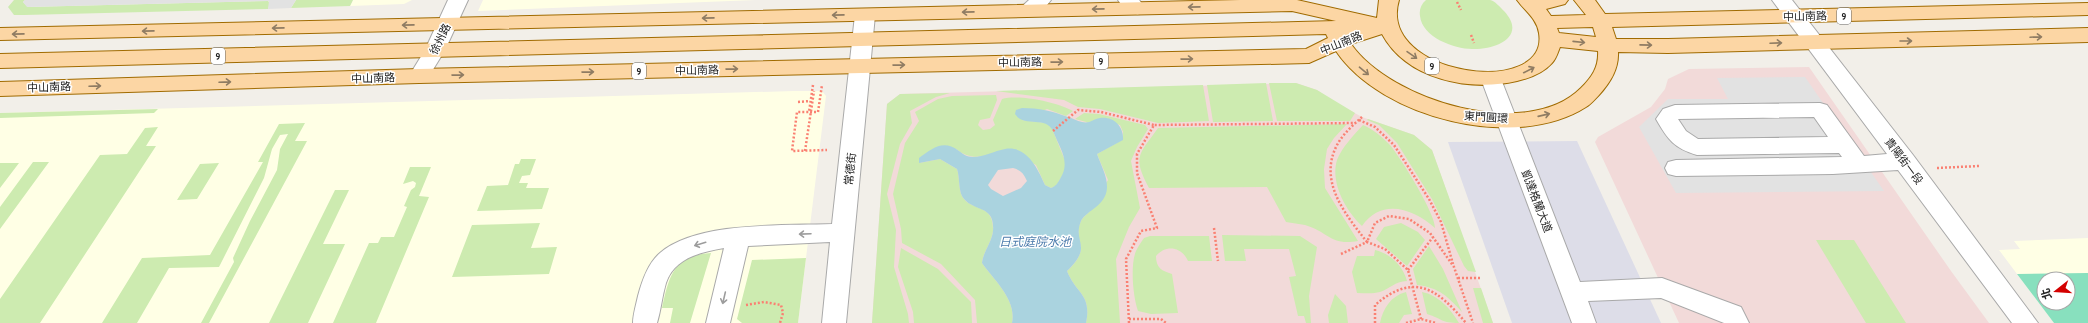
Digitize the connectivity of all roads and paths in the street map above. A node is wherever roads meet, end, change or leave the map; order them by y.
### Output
1 (458, 0) edge
2 (1389, 0) edge
3 (1558, 0) edge
4 (1584, 0) edge
5 (1782, 0) edge
6 (1457, 2) dead end
7 (1534, 2) edge
8 (1133, 4) edge
9 (1034, 6) edge
10 (2088, 9) edge
11 (1461, 10) dead end
12 (866, 15) junction
13 (1795, 17) junction
14 (1333, 21) edge
15 (1600, 21) junction
16 (447, 24) junction
17 (1387, 26) junction
18 (1548, 30) junction
19 (0, 34) edge
20 (1471, 35) dead end
21 (2088, 35) edge
22 (863, 39) junction
23 (1815, 42) junction
24 (1474, 43) dead end
25 (1607, 44) junction
26 (435, 50) junction
27 (0, 61) edge
28 (860, 66) junction
29 (419, 76) junction
30 (1491, 79) junction
31 (822, 83) dead end
32 (0, 89) edge
33 (806, 101) dead end
34 (810, 101) junction
35 (809, 112) junction
36 (1362, 117) dead end
37 (1359, 120) junction
38 (1506, 120) junction
39 (1356, 123) junction
40 (1154, 126) junction
41 (1053, 131) dead end
42 (1844, 145) junction
43 (827, 150) dead end
44 (806, 151) junction
45 (1904, 162) junction
46 (1858, 164) junction
47 (1979, 166) dead end
48 (1676, 168) dead end
49 (1932, 168) dead end
50 (1214, 228) dead end
51 (844, 232) junction
52 (738, 237) junction
53 (1432, 237) junction
54 (1367, 242) junction
55 (1341, 254) dead end
56 (1218, 261) dead end
57 (1454, 266) junction
58 (1408, 270) junction
59 (1458, 278) junction
60 (1482, 278) dead end
61 (1412, 287) junction
62 (1572, 292) junction
63 (720, 315) edge
64 (1421, 319) junction
65 (1129, 321) edge
66 (645, 322) dead end
67 (780, 323) edge
68 (834, 323) edge
69 (1166, 323) edge
70 (1375, 323) edge
71 (1406, 323) edge
72 (1436, 323) edge
73 (1466, 323) edge
74 (1473, 323) edge
75 (1584, 323) edge
76 (1737, 323) edge
77 (2026, 323) edge

1 - 16 street, 徐州路
2 - 17 main road
3 - 7 main road
4 - 15 main road, 東門圓環
5 - 13 street, 貴陽街一段
6 - 11 path
7 - 18 main road
8 -> 9 main road, 中山南路
14 -> 8 main road, 中山南路
9 -> 12 main road, 中山南路
10 - 13 main road, 中山南路 / 9
12 -> 16 main road, 中山南路
12 - 22 street, 常德街
13 - 15 main road, 中山南路 / 9
13 - 23 street, 貴陽街一段
14 - 17 main road, 中山南路 / 9
14 - 17 main road, 中山南路
14 - 22 main road, 中山南路 / 9
28 -> 14 main road, 中山南路 / 9
14 -> 38 main road, 東門圓環
15 - 18 main road, 中山南路 / 9
15 - 25 main road, 東門圓環
16 -> 19 main road, 中山南路
16 - 26 street, 徐州路
17 -> 30 main road, 9
18 -> 25 main road
30 -> 18 main road, 9
20 - 24 path
23 -> 21 main road
22 - 26 main road, 中山南路 / 9
22 - 28 street, 常德街
25 -> 23 main road
23 - 45 street, 貴陽街一段
38 -> 25 main road, 東門圓環
26 - 27 main road, 中山南路 / 9
26 - 29 street, 徐州路
29 -> 28 main road, 中山南路 / 9
28 - 51 street, 常德街
32 -> 29 main road, 中山南路 / 9
30 - 38 street, 凱達格蘭大道
31 - 35 path
33 - 34 path
34 - 35 path
34 - 44 path
35 - 44 path
36 - 37 path
37 - 39 path
37 - 57 path
38 - 62 street, 凱達格蘭大道
39 - 40 path
39 - 54 path
40 - 41 path
40 - 65 path
42 - 42 street
42 - 46 street
43 - 44 path
45 - 46 street
45 - 77 street, 貴陽街一段
46 - 48 street
47 - 49 path
50 - 56 path
51 -> 52 street
51 - 68 street, 常德街
52 -> 63 street
52 -> 66 street
53 - 54 path
53 - 57 path
53 - 58 path
54 - 55 path
54 - 58 path
57 - 59 path
58 - 61 path
59 - 60 path
59 - 74 path
61 - 64 path
61 - 70 path
61 - 73 path
62 - 75 street, 凱達格蘭大道
62 - 76 street
63 - 67 path
64 - 71 path
64 - 72 path
65 - 69 path

